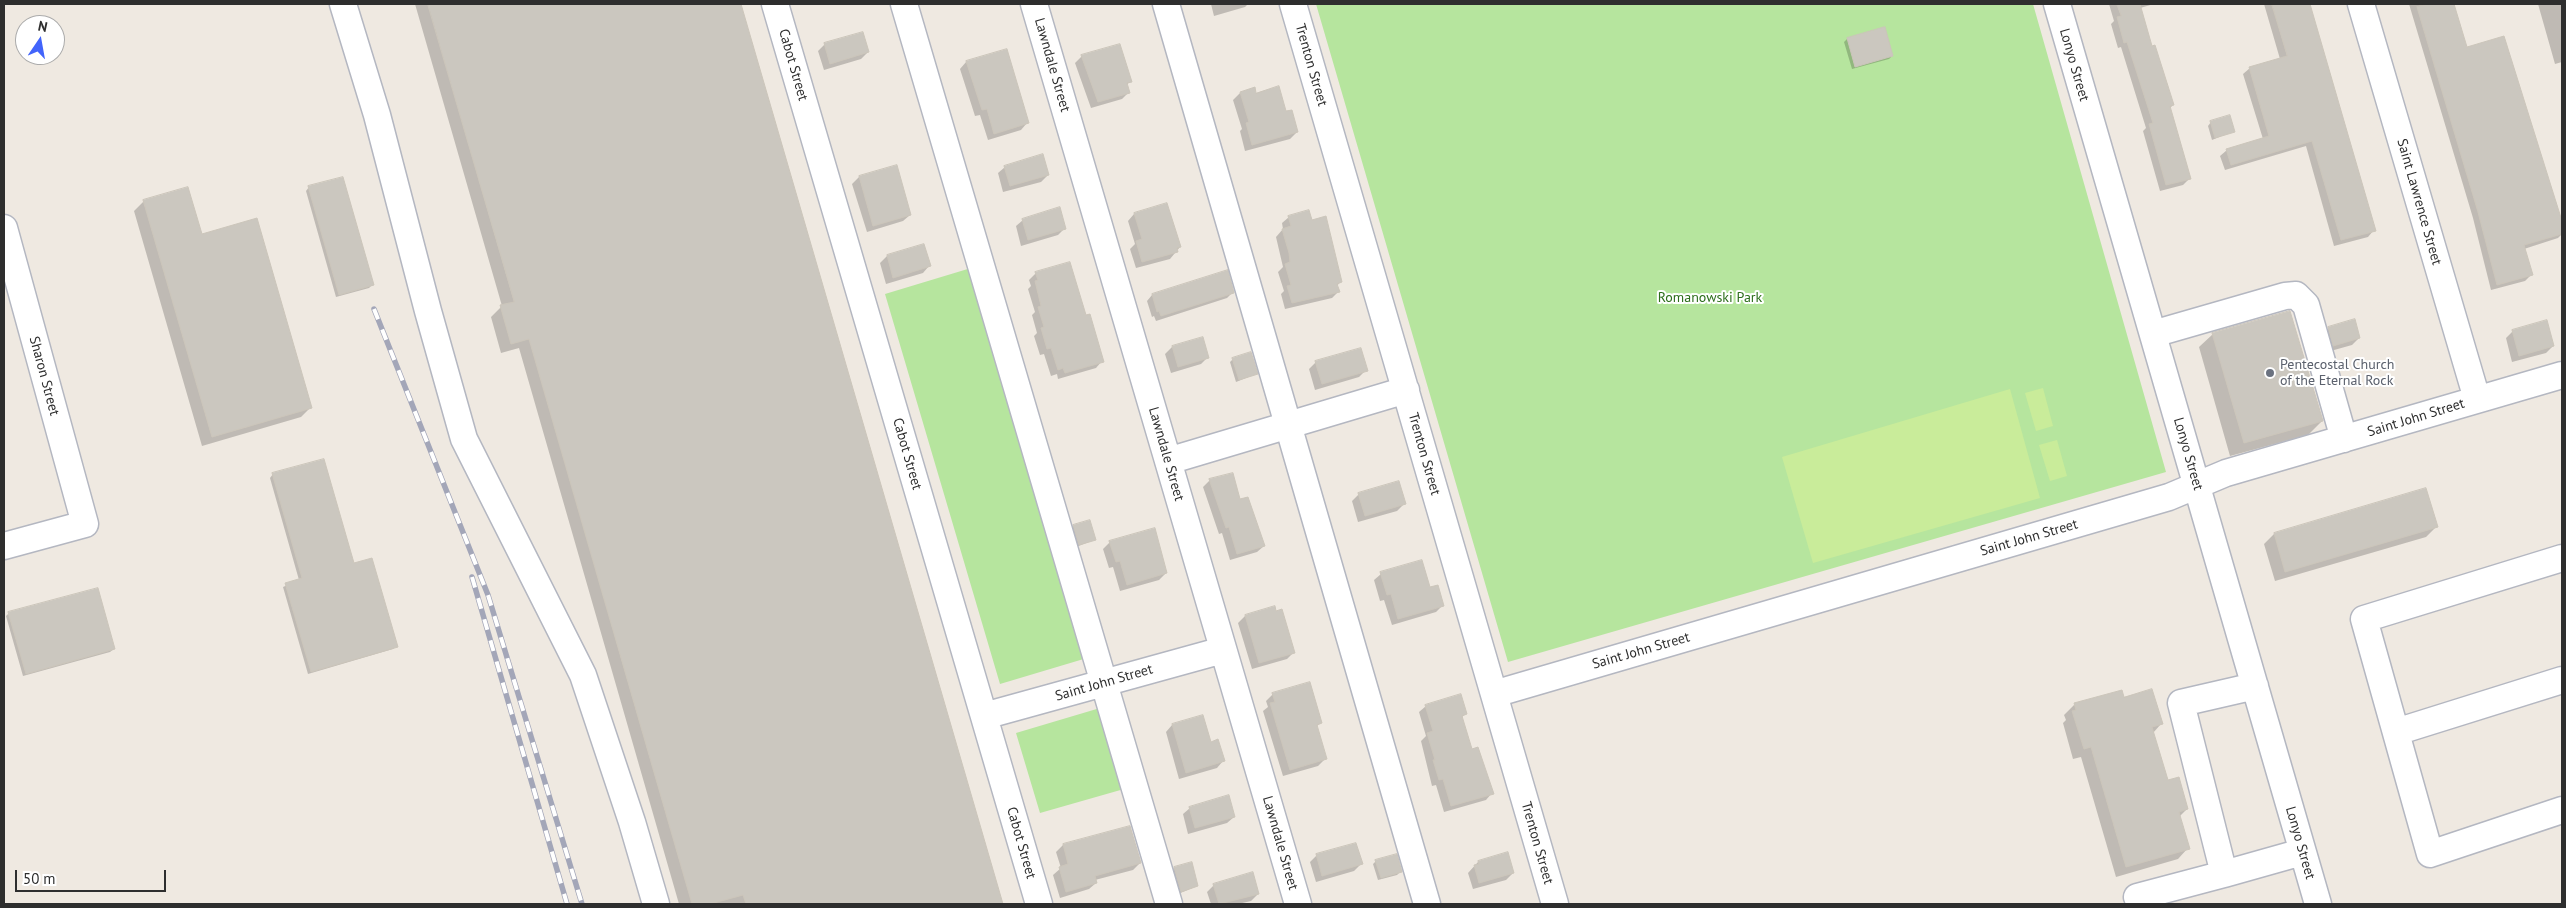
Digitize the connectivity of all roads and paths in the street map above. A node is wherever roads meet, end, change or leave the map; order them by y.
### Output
1 (343, 4) edge
2 (774, 4) edge
3 (904, 4) edge
4 (1034, 4) edge
5 (1166, 4) edge
6 (1293, 4) edge
7 (2057, 4) edge
8 (2361, 4) edge
9 (4, 228) edge
10 (2153, 334) junction
11 (2562, 375) edge
12 (1406, 390) junction
13 (2477, 399) junction
14 (1288, 425) junction
15 (2344, 439) junction
16 (1168, 461) junction
17 (2197, 485) junction
18 (4, 546) edge
19 (2562, 558) edge
20 (1223, 650) junction
21 (2562, 680) edge
22 (1105, 683) junction
23 (2255, 686) junction
24 (1494, 694) junction
25 (984, 716) junction
26 (2396, 732) junction
27 (2562, 810) edge
28 (2302, 852) junction
29 (2224, 874) junction
30 (2137, 897) dead end
31 (656, 904) edge
32 (1039, 904) edge
33 (1169, 904) edge
34 (1298, 904) edge
35 (1427, 904) edge
36 (1555, 904) edge
37 (2318, 904) edge

1 - 31 street
2 - 25 street, Cabot Street
3 - 22 street
4 - 16 street, Lawndale Street
5 - 14 street
6 - 12 street, Trenton Street
7 - 10 street, Lonyo Street
8 - 13 street, Saint Lawrence Street
9 - 18 street, Sharon Street
10 - 15 street
10 - 17 street, Lonyo Street
11 - 13 street, Saint John Street
12 - 14 street
12 - 24 street, Trenton Street
13 - 15 street, Saint John Street
14 - 16 street
14 - 35 street
15 - 17 street, Saint John Street
16 - 20 street, Lawndale Street
17 - 23 street, Lonyo Street
17 - 24 street, Saint John Street
19 - 26 street
20 - 22 street, Saint John Street
20 - 34 street, Lawndale Street
21 - 26 street
22 - 25 street, Saint John Street
22 - 33 street
23 - 28 street, Lonyo Street
23 - 29 street
24 - 36 street, Trenton Street
25 - 32 street, Cabot Street
26 - 27 street
28 - 29 street
28 - 37 street, Lonyo Street
29 - 30 street

